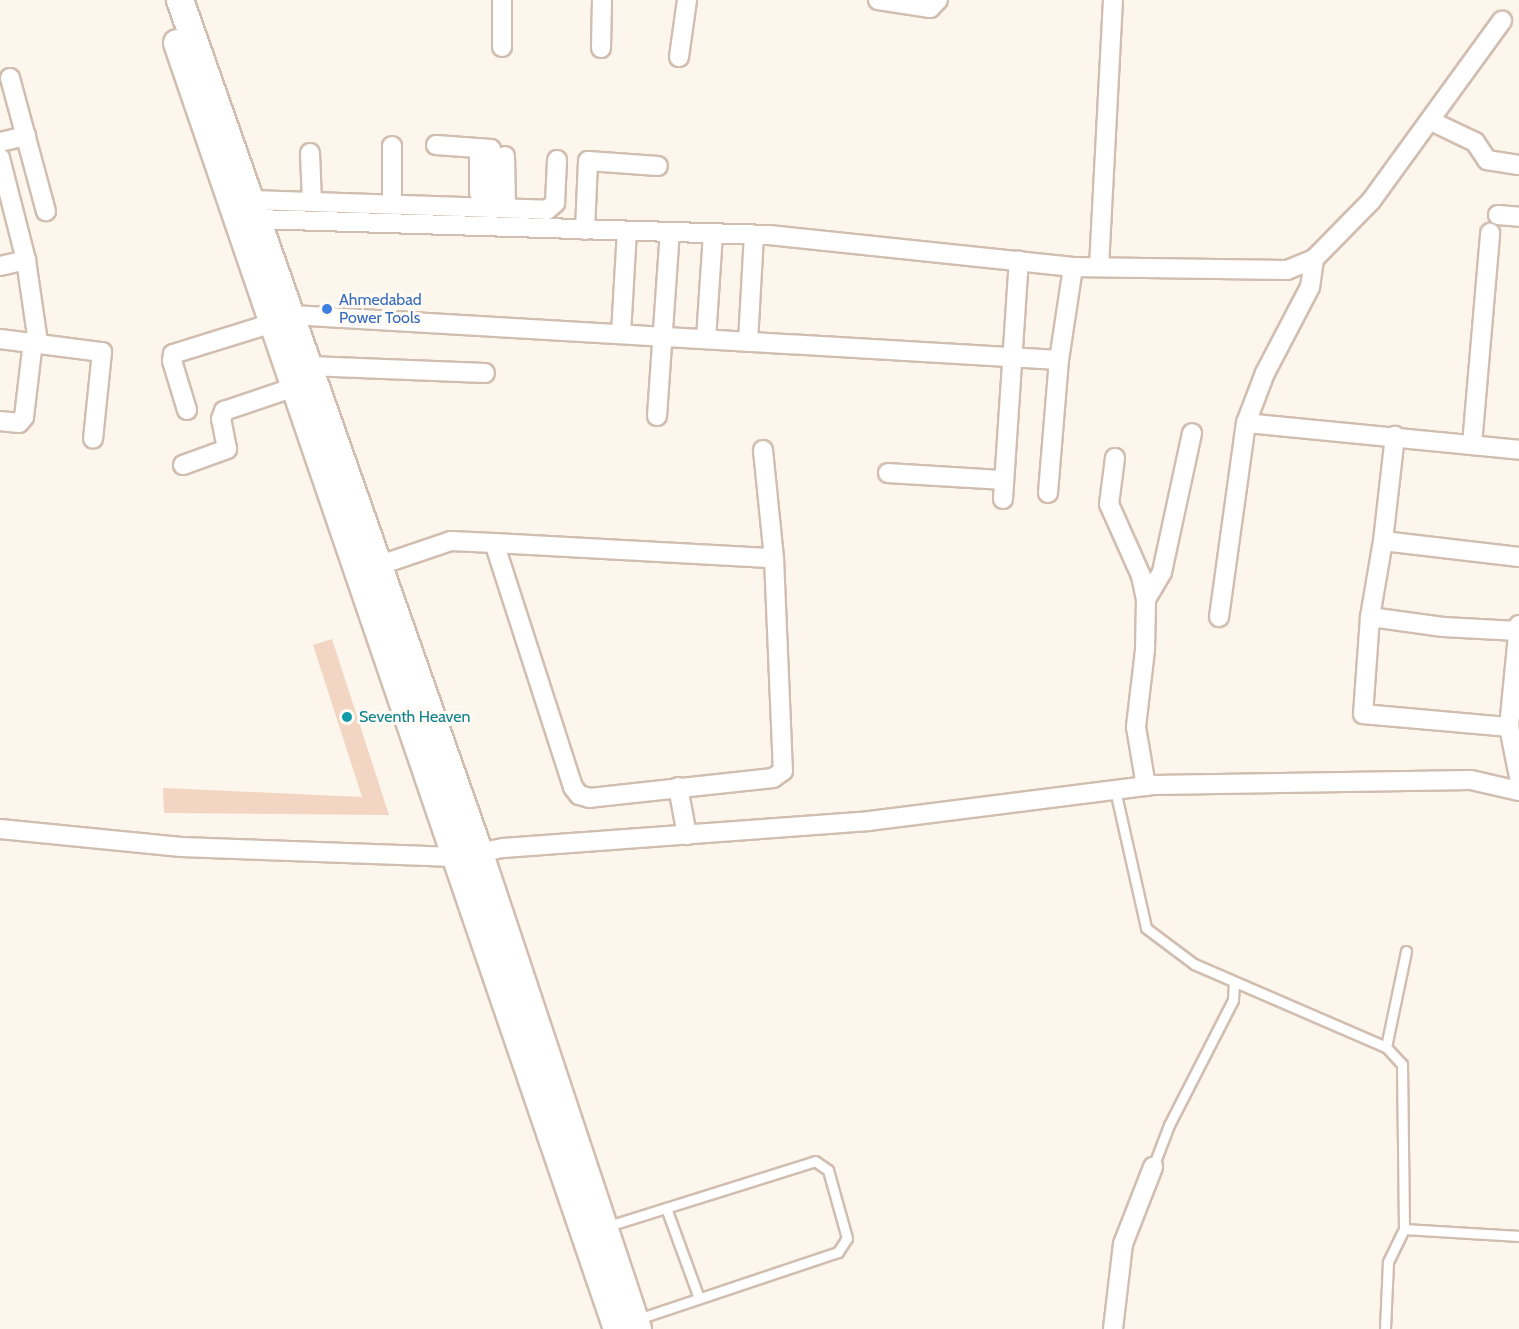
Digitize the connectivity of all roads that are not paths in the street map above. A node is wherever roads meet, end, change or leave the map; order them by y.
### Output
1 (163, 0) edge
2 (180, 0) edge
3 (502, 0) edge
4 (602, 0) edge
5 (687, 0) edge
6 (878, 0) edge
7 (938, 0) edge
8 (1113, 0) edge
9 (1502, 21) dead end
10 (502, 47) dead end
11 (601, 48) dead end
12 (679, 57) dead end
13 (10, 78) dead end
14 (1431, 121) junction
15 (26, 136) junction
16 (0, 142) edge
17 (436, 145) dead end
18 (392, 146) dead end
19 (310, 153) dead end
20 (505, 156) dead end
21 (0, 158) edge
22 (479, 158) dead end
23 (557, 160) dead end
24 (1519, 165) edge
25 (658, 166) dead end
26 (5, 198) edge
27 (312, 202) junction
28 (392, 204) junction
29 (492, 208) junction
30 (254, 209) junction
31 (46, 211) dead end
32 (1498, 215) dead end
33 (1519, 217) edge
34 (585, 230) junction
35 (627, 231) junction
36 (670, 232) junction
37 (1490, 233) dead end
38 (713, 234) junction
39 (754, 235) junction
40 (1314, 259) junction
41 (26, 260) junction
42 (1019, 261) junction
43 (0, 266) edge
44 (1073, 267) junction
45 (1099, 267) junction
46 (283, 319) junction
47 (621, 334) junction
48 (664, 337) junction
49 (0, 339) edge
50 (706, 339) junction
51 (35, 342) junction
52 (748, 342) junction
53 (1012, 357) junction
54 (1059, 360) junction
55 (485, 373) dead end
56 (302, 376) junction
57 (187, 410) dead end
58 (657, 416) dead end
59 (0, 421) edge
60 (1246, 423) junction
61 (1192, 433) dead end
62 (1395, 436) junction
63 (93, 439) dead end
64 (1472, 445) junction
65 (763, 450) dead end
66 (1519, 450) edge
67 (1114, 458) dead end
68 (183, 465) dead end
69 (888, 473) dead end
70 (1004, 480) junction
71 (1048, 493) dead end
72 (1003, 499) dead end
73 (1383, 541) junction
74 (494, 543) junction
75 (1519, 557) edge
76 (774, 558) junction
77 (377, 566) junction
78 (1146, 599) junction
79 (1219, 617) dead end
80 (1370, 617) junction
81 (1518, 628) edge
82 (1509, 727) junction
83 (1519, 777) edge
84 (1146, 786) junction
85 (678, 787) junction
86 (1115, 790) junction
87 (1519, 791) edge
88 (0, 828) edge
89 (687, 835) junction
90 (479, 851) junction
91 (454, 857) junction
92 (1406, 951) dead end
93 (1234, 982) junction
94 (1386, 1047) junction
95 (1153, 1167) joint
96 (666, 1208) junction
97 (604, 1227) junction
98 (1404, 1229) junction
99 (1519, 1236) edge
100 (699, 1298) junction
101 (630, 1326) edge
102 (1113, 1329) edge
103 (1385, 1329) edge

1 - 46 street
2 - 30 street
3 - 10 street
4 - 11 street
5 - 12 street
6 - 7 street
8 - 45 street
9 - 14 street
13 - 15 street
14 - 24 street
14 - 40 street
15 - 16 street
15 - 31 street
17 - 29 street
18 - 28 street
19 - 27 street
20 - 29 street
21 - 26 street
22 - 29 street
23 - 29 street
25 - 34 street
26 - 41 street
27 - 28 street
27 - 30 street
28 - 29 street
30 - 34 street
30 - 46 street
32 - 33 street
34 - 35 street
35 - 36 street
35 - 47 street
36 - 38 street
36 - 48 street
37 - 64 street
38 - 39 street
38 - 50 street
39 - 42 street
39 - 52 street
40 - 45 street
40 - 60 street
41 - 43 street
41 - 51 street
42 - 44 street
42 - 53 street
44 - 45 street
44 - 54 street
46 - 47 street
46 - 56 street
46 - 57 street
47 - 48 street
48 - 50 street
48 - 58 street
49 - 51 street
50 - 52 street
51 - 59 street
51 - 63 street
52 - 53 street
53 - 54 street
53 - 70 street
54 - 71 street
55 - 56 street
56 - 68 street
56 - 77 street
56 - 91 street
60 - 62 street
60 - 79 street
61 - 78 street
62 - 64 street
62 - 73 street
64 - 66 street
65 - 76 street
67 - 78 street
69 - 70 street
70 - 72 street
73 - 75 street
73 - 80 street
74 - 76 street
74 - 77 street
74 - 85 street
76 - 85 street
77 - 90 street
78 - 84 street
80 - 81 street
80 - 82 street
81 - 82 street
82 - 83 street
84 - 86 street
84 - 87 street
85 - 89 street
86 - 89 street
86 - 93 lane
88 - 91 street
89 - 90 street
90 - 91 street
90 - 97 street
91 - 101 street
92 - 94 lane
93 - 94 lane
93 - 95 lane
94 - 98 lane
95 - 102 street
96 - 97 lane
96 - 100 lane
96 - 100 lane
97 - 101 street
98 - 99 lane
98 - 103 lane
100 - 101 lane

